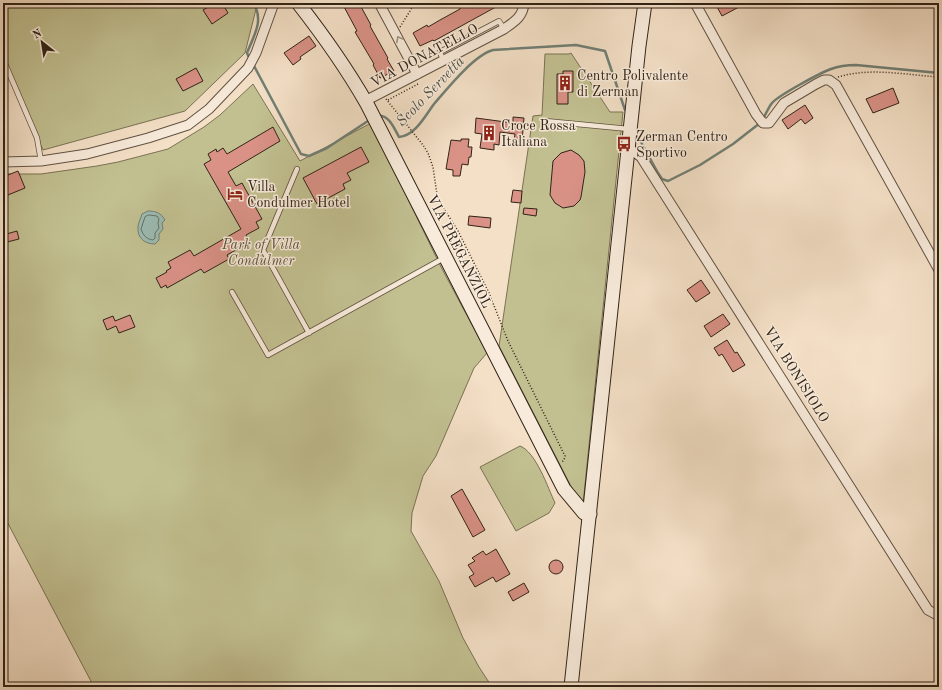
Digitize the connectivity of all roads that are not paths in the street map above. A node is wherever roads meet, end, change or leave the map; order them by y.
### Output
1 (274, 3) edge
2 (298, 3) edge
3 (379, 3) edge
4 (524, 3) edge
5 (645, 3) edge
6 (695, 3) edge
7 (3, 59) edge
8 (417, 74) junction
9 (370, 108) junction
10 (545, 121) dead end
11 (631, 129) junction
12 (629, 150) junction
13 (41, 161) junction
14 (3, 162) edge
15 (297, 169) dead end
16 (445, 257) junction
17 (939, 270) edge
18 (232, 292) dead end
19 (309, 332) junction
20 (590, 514) junction
21 (939, 616) edge
22 (571, 687) edge

1 - 13 street
2 - 9 main road, VIA PREGANZIOL
8 -> 3 street
4 - 8 street, VIA DONATELLO
5 - 11 main road
6 - 17 street
7 - 13 lane
8 - 9 street, VIA DONATELLO
9 - 16 main road, VIA PREGANZIOL
10 - 11 lane
11 - 12 main road
12 - 20 main road
12 - 21 street, VIA BONISIOLO
13 - 14 street
15 - 19 lane
16 - 19 lane
16 - 20 main road, VIA PREGANZIOL
18 - 19 lane
20 - 22 main road

